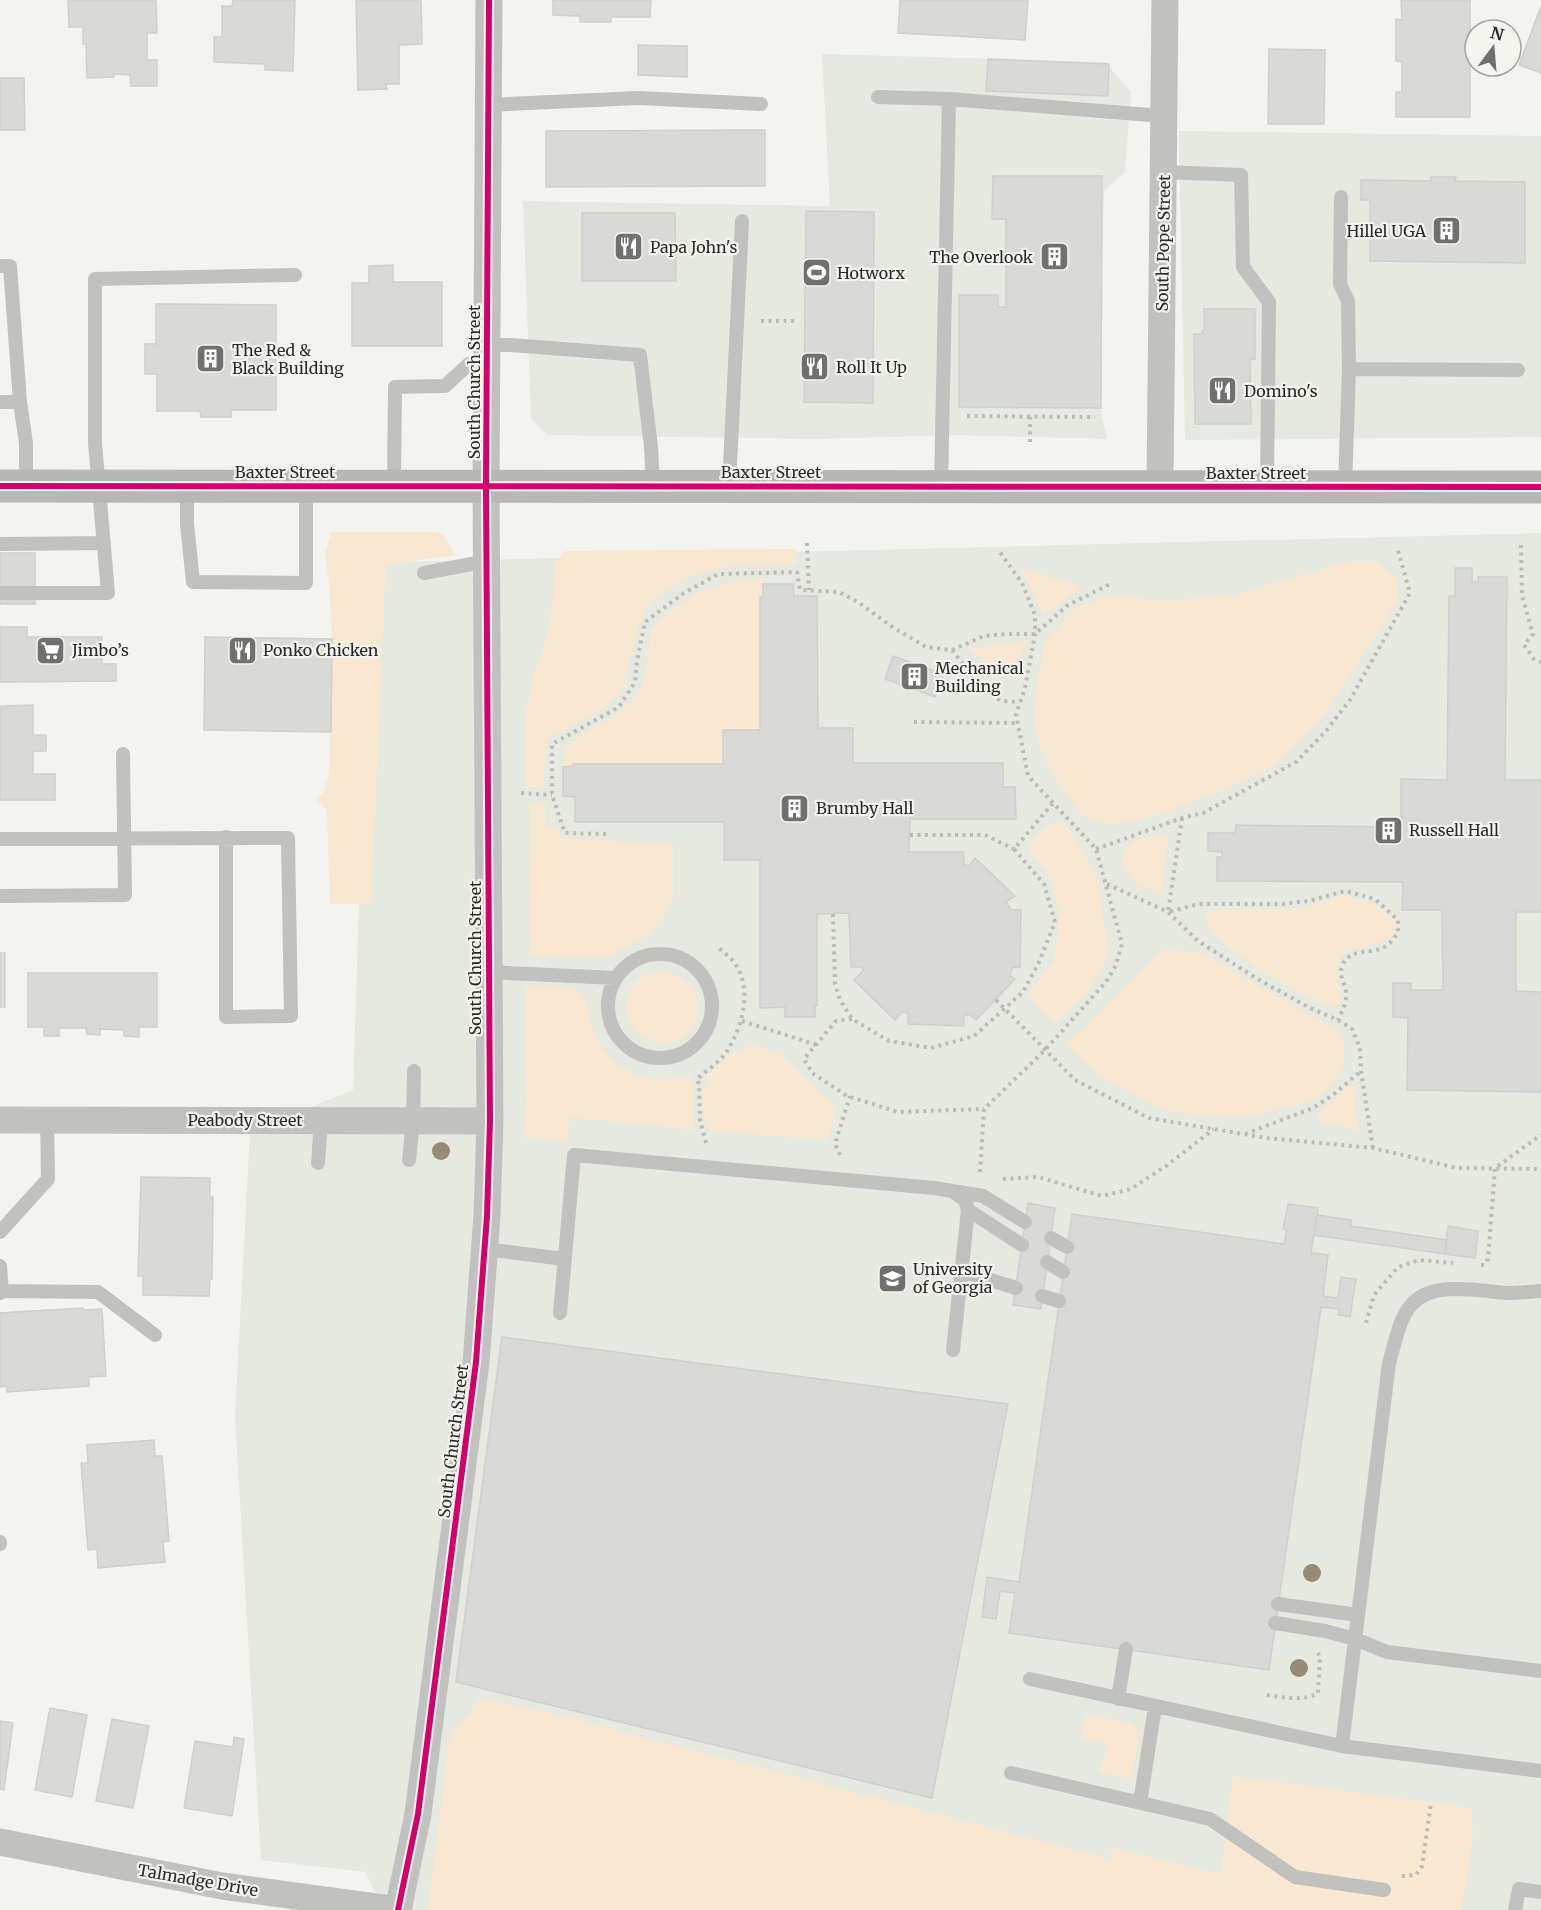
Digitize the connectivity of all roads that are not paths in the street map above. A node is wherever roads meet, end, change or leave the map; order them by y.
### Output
1 (489, 0) edge
2 (1165, 0) edge
3 (878, 97) dead end
4 (949, 99) junction
5 (761, 104) dead end
6 (488, 105) junction
7 (1163, 116) junction
8 (1163, 172) junction
9 (1341, 198) dead end
10 (742, 221) dead end
11 (0, 266) edge
12 (295, 275) dead end
13 (487, 355) junction
14 (1349, 369) junction
15 (1518, 370) dead end
16 (0, 402) edge
17 (20, 402) junction
18 (187, 485) junction
19 (306, 485) junction
20 (13, 486) edge
21 (98, 486) junction
22 (394, 486) junction
23 (486, 486) junction
24 (653, 486) junction
25 (729, 486) junction
26 (1160, 486) junction
27 (1267, 486) junction
28 (941, 487) junction
29 (1345, 487) junction
30 (1541, 487) edge
31 (104, 543) junction
32 (0, 544) edge
33 (487, 561) junction
34 (424, 573) dead end
35 (0, 593) edge
36 (123, 754) dead end
37 (125, 837) junction
38 (226, 837) junction
39 (0, 839) edge
40 (0, 896) edge
41 (489, 972) junction
42 (616, 978) junction
43 (414, 1071) dead end
44 (0, 1120) edge
45 (47, 1120) junction
46 (321, 1120) junction
47 (413, 1120) junction
48 (490, 1121) junction
49 (409, 1160) dead end
50 (318, 1164) dead end
51 (945, 1190) junction
52 (968, 1210) junction
53 (1025, 1222) dead end
54 (0, 1232) edge
55 (1051, 1238) dead end
56 (1022, 1245) dead end
57 (1067, 1247) dead end
58 (485, 1249) junction
59 (564, 1259) junction
60 (1047, 1262) dead end
61 (0, 1266) edge
62 (962, 1271) junction
63 (1063, 1272) dead end
64 (1016, 1288) dead end
65 (1541, 1291) edge
66 (1, 1292) edge
67 (1042, 1296) dead end
68 (1059, 1301) dead end
69 (560, 1313) dead end
70 (155, 1335) dead end
71 (953, 1350) dead end
72 (1278, 1604) dead end
73 (1358, 1615) junction
74 (1275, 1623) dead end
75 (1355, 1639) junction
76 (1126, 1649) dead end
77 (1541, 1671) edge
78 (1030, 1679) dead end
79 (1118, 1699) junction
80 (1155, 1707) junction
81 (1342, 1746) junction
82 (1541, 1771) edge
83 (1011, 1773) dead end
84 (1140, 1803) junction
85 (0, 1842) edge
86 (1384, 1890) dead end
87 (1541, 1892) edge
88 (398, 1910) edge
89 (1515, 1910) edge

1 - 6 street, South Church Street
2 - 7 street, South Pope Street
3 - 4 lane
4 - 7 lane
4 - 28 lane
5 - 6 lane
6 - 13 street, South Church Street
7 - 8 street, South Pope Street
8 - 26 street, South Pope Street
8 - 27 lane
9 - 14 lane
10 - 25 lane
11 - 17 lane
12 - 21 lane
13 - 22 lane
13 - 23 street, South Church Street
13 - 24 lane
14 - 15 lane
14 - 29 lane
16 - 17 lane
17 - 20 lane
18 - 19 main road, Baxter Street
18 - 19 lane
18 - 21 main road, Baxter Street
19 - 22 main road, Baxter Street
20 - 21 main road, Baxter Street
21 - 31 lane
22 - 23 main road, Baxter Street
23 - 24 main road, Baxter Street
23 - 33 street, South Church Street
24 - 25 main road, Baxter Street
25 - 28 main road, Baxter Street
26 - 27 main road, Baxter Street
26 - 28 main road, Baxter Street
27 - 29 main road, Baxter Street
29 - 30 main road, Baxter Street
31 - 32 lane
31 - 35 lane
33 - 34 lane
33 - 41 street, South Church Street
36 - 37 lane
37 - 38 lane
37 - 39 lane
37 - 40 lane
38 - 38 lane
41 - 42 lane
41 - 48 street, South Church Street
42 - 42 lane
43 - 47 lane
44 - 45 street, Peabody Street
45 - 46 street, Peabody Street
45 - 54 lane
46 - 47 street, Peabody Street
46 - 50 lane
47 - 48 street, Peabody Street
47 - 49 lane
48 - 58 street, South Church Street
51 - 52 lane
51 - 53 lane
51 - 59 lane
52 - 56 lane
52 - 62 lane
55 - 57 lane
58 - 59 lane
58 - 88 street, South Church Street
59 - 69 lane
60 - 63 lane
61 - 66 lane
62 - 64 lane
62 - 71 lane
65 - 73 lane
66 - 70 lane
67 - 68 lane
72 - 73 lane
73 - 75 lane
74 - 75 lane
75 - 77 lane
75 - 81 lane
76 - 79 lane
78 - 79 lane
79 - 80 lane
80 - 81 lane
80 - 84 lane
81 - 82 lane
83 - 84 lane
84 - 86 lane
85 - 88 street, Talmadge Drive
87 - 89 lane

